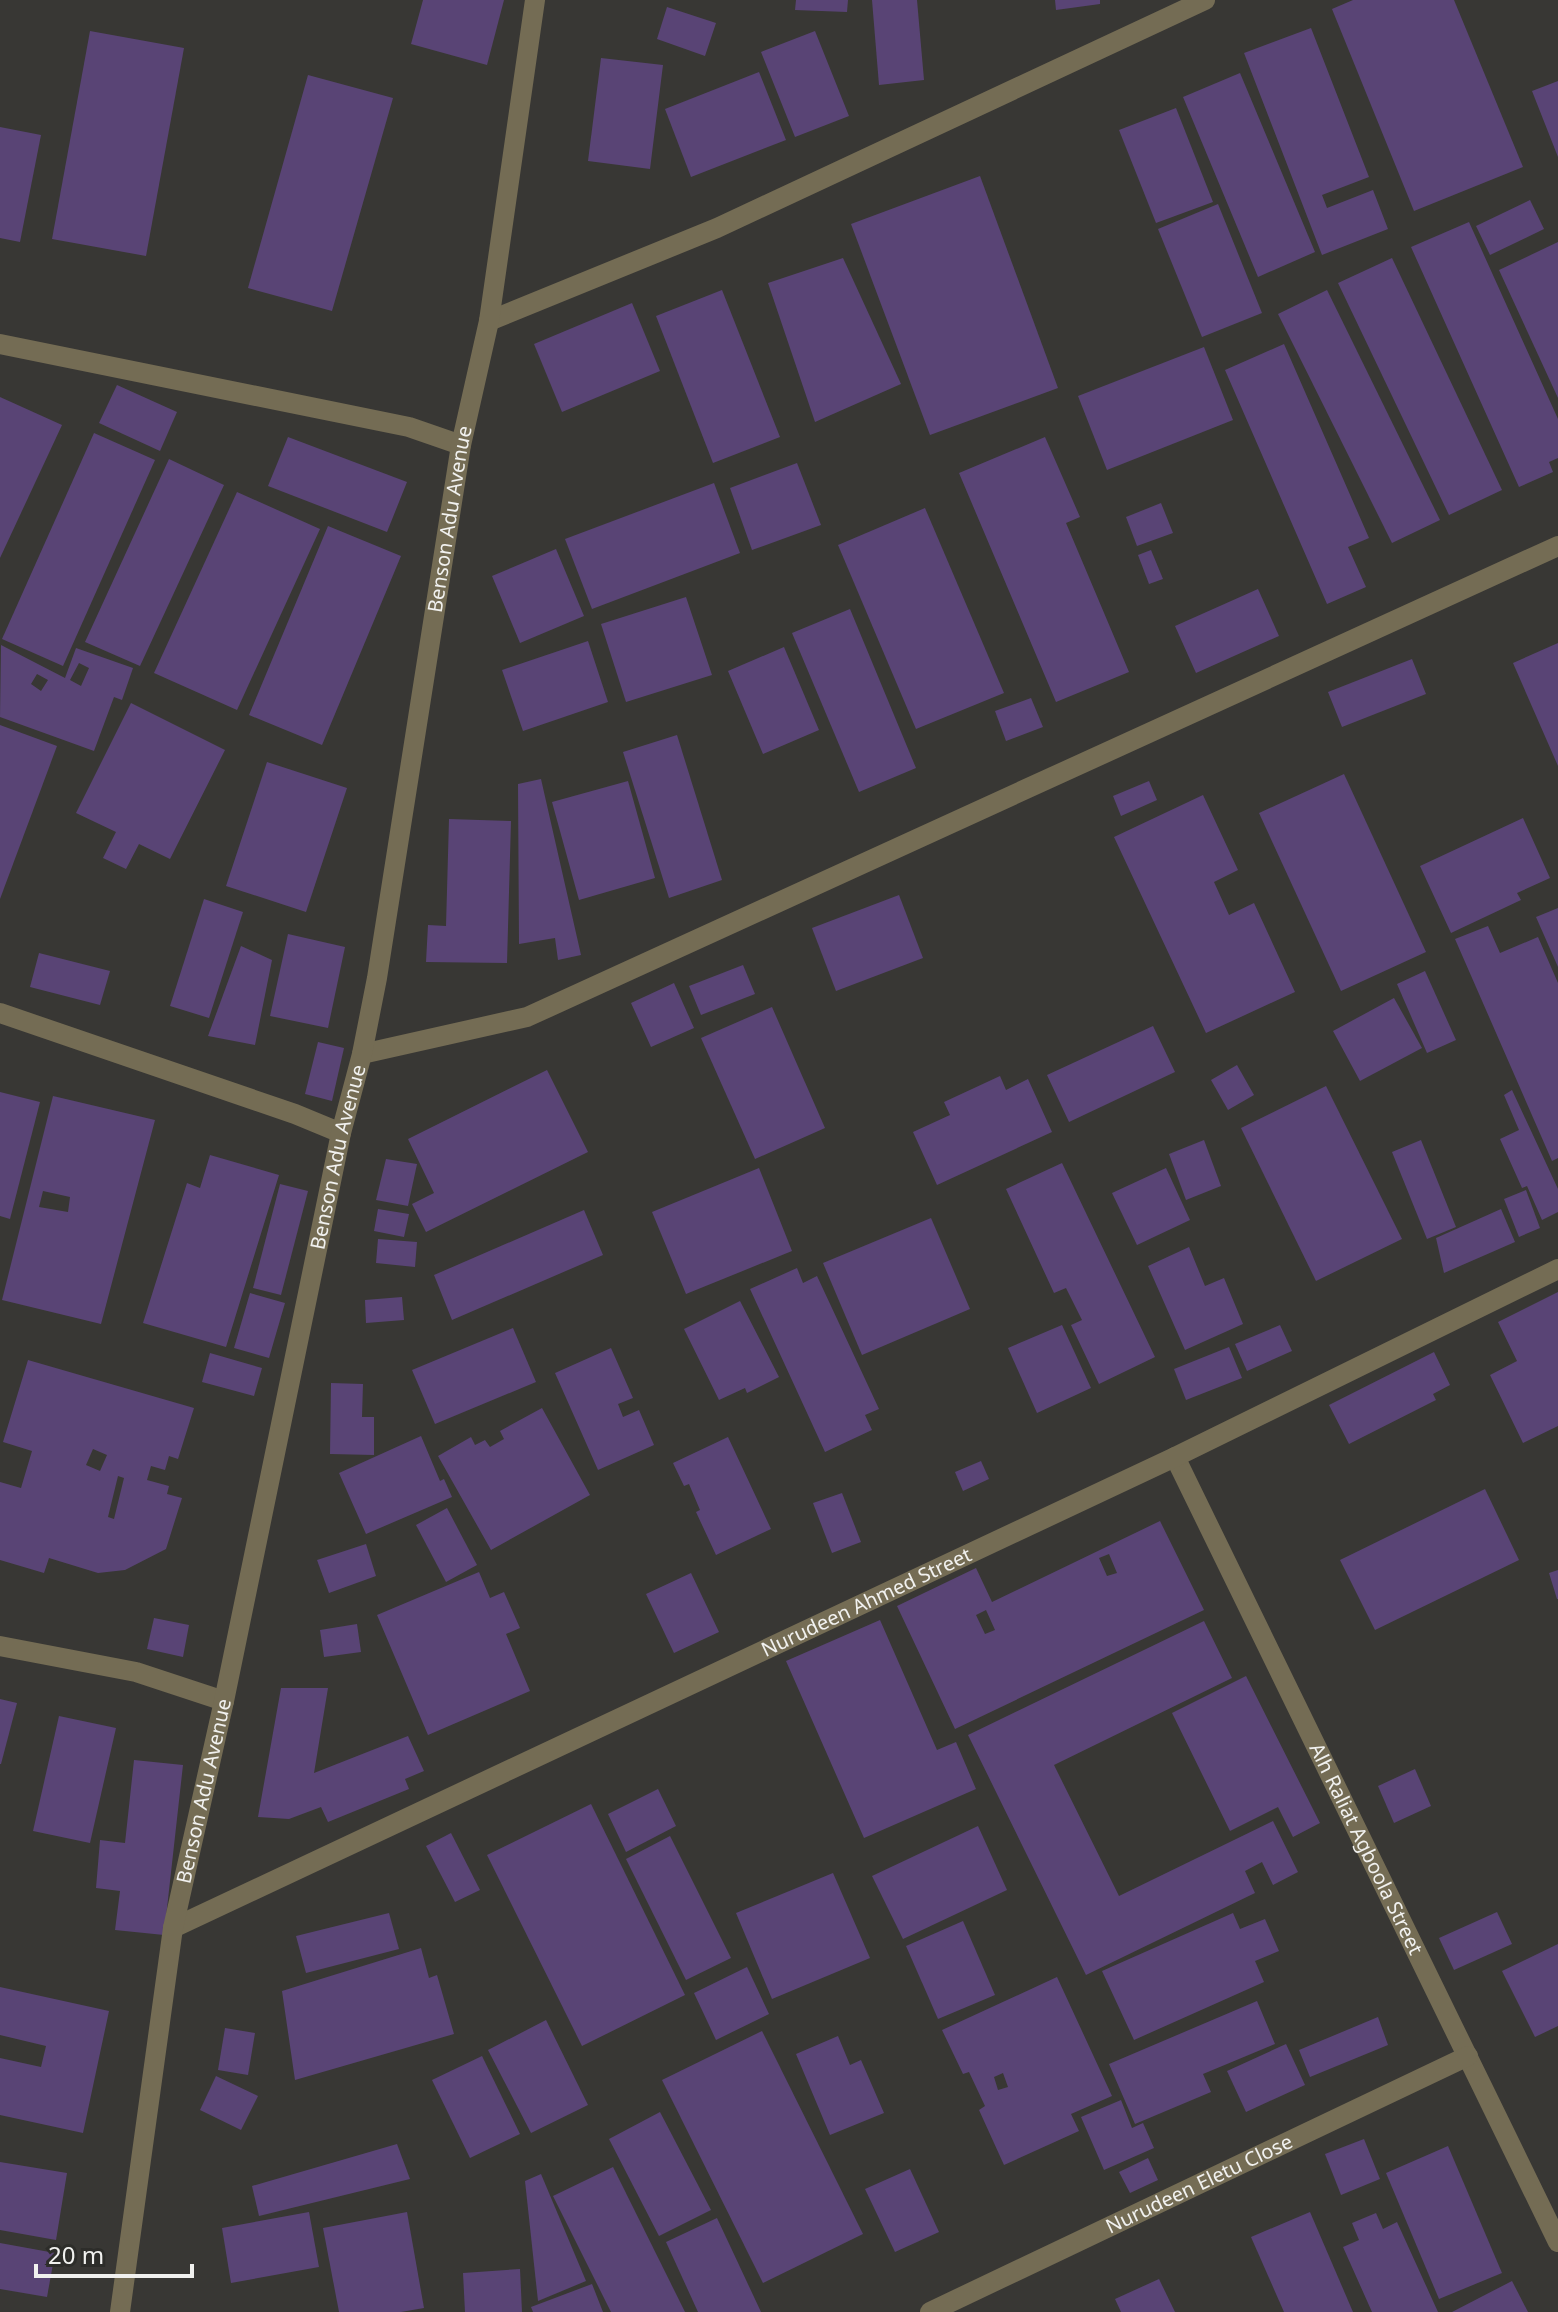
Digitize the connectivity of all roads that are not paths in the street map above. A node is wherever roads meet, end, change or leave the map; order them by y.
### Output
1 (535, 0) edge
2 (1205, 0) edge
3 (489, 321) junction
4 (0, 344) edge
5 (461, 445) junction
6 (1558, 546) edge
7 (0, 1013) edge
8 (362, 1054) junction
9 (341, 1133) junction
10 (1558, 1269) edge
11 (1175, 1457) junction
12 (0, 1646) edge
13 (224, 1701) junction
14 (173, 1928) junction
15 (1468, 2056) junction
16 (1558, 2242) edge
17 (120, 2312) edge
18 (930, 2312) edge

1 - 3 street, Benson Adu Avenue
2 - 3 street
3 - 5 street, Benson Adu Avenue
4 - 5 street
5 - 8 street, Benson Adu Avenue
6 - 8 street
7 - 9 street
8 - 9 street, Benson Adu Avenue
9 - 13 street, Benson Adu Avenue
10 - 11 street, Nurudeen Ahmed Street
11 - 14 street, Nurudeen Ahmed Street
11 - 15 street, Alh Raliat Agboola Street
12 - 13 street
13 - 14 street, Benson Adu Avenue
14 - 17 street, Benson Adu Avenue
15 - 16 street, Alh Raliat Agboola Street
15 - 18 street, Nurudeen Eletu Close

